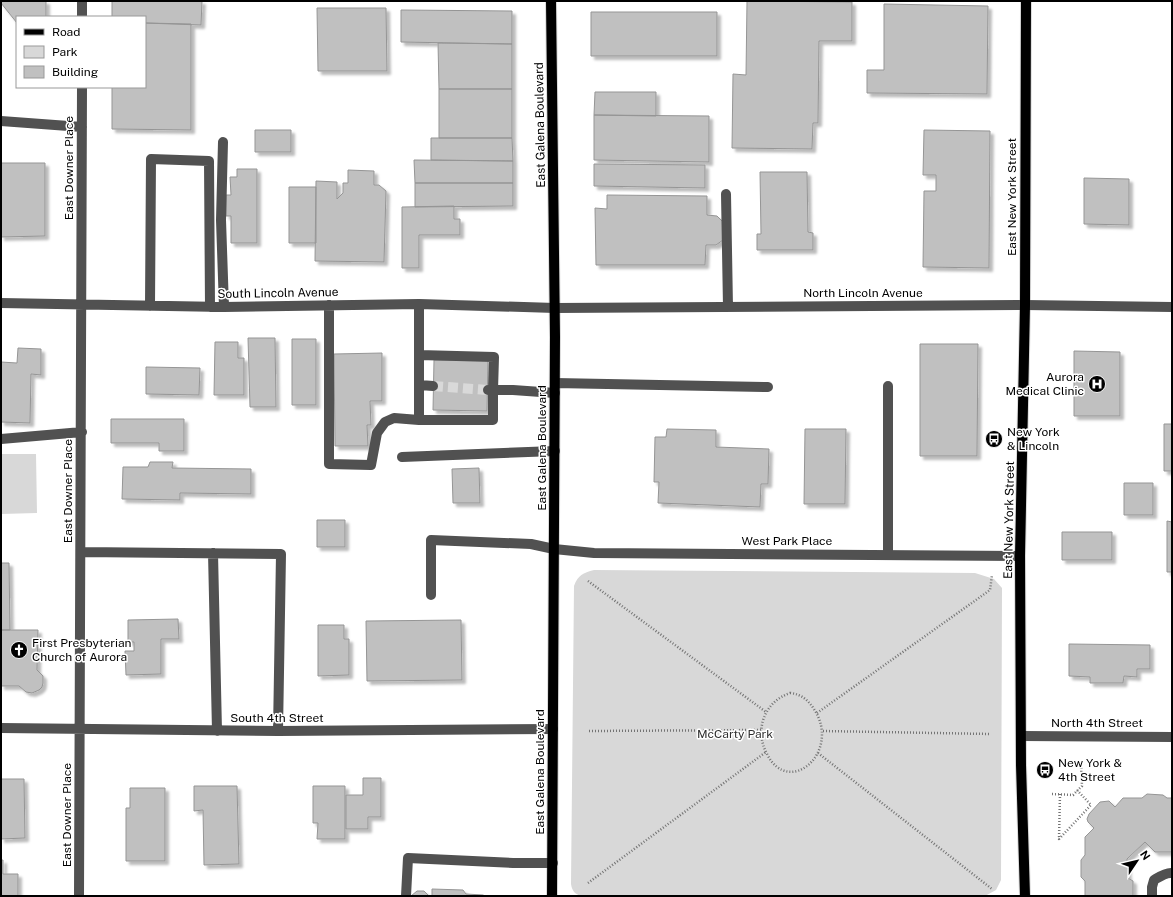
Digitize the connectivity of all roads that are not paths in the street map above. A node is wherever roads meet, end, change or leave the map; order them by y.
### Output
1 (82, 1) edge
2 (551, 1) edge
3 (1026, 1) edge
4 (82, 16) edge
5 (82, 88) edge
6 (1, 121) edge
7 (82, 127) junction
8 (223, 142) dead end
9 (726, 194) dead end
10 (1, 303) edge
11 (82, 304) junction
12 (419, 304) junction
13 (329, 305) junction
14 (1025, 305) junction
15 (150, 306) junction
16 (210, 307) junction
17 (224, 307) junction
18 (728, 307) junction
19 (1172, 307) edge
20 (555, 308) junction
21 (419, 355) junction
22 (420, 385) junction
23 (433, 386) tunnel mouth
24 (888, 386) dead end
25 (768, 387) dead end
26 (555, 388) junction
27 (490, 390) junction
28 (419, 420) junction
29 (82, 432) junction
30 (1, 438) edge
31 (555, 451) junction
32 (402, 457) dead end
33 (554, 549) junction
34 (81, 552) junction
35 (212, 553) junction
36 (888, 555) junction
37 (1020, 556) junction
38 (431, 595) dead end
39 (1, 728) edge
40 (80, 729) junction
41 (553, 729) junction
42 (217, 731) junction
43 (278, 732) junction
44 (1022, 736) junction
45 (1172, 737) edge
46 (553, 863) junction
47 (1172, 874) edge
48 (79, 896) edge
49 (406, 896) edge
50 (552, 896) edge
51 (1025, 896) edge
52 (1152, 896) edge

1 - 4 street
2 - 20 main road, East Galena Boulevard
3 - 14 main road, East New York Street
5 - 7 street, East Downer Place
6 - 7 street
7 - 11 street, East Downer Place
8 - 17 street
9 - 18 street
10 - 11 street, South Lincoln Avenue
11 - 15 street, South Lincoln Avenue
11 - 29 street, East Downer Place
12 - 13 street, South Lincoln Avenue
12 - 20 street, South Lincoln Avenue
12 - 21 street
13 - 17 street, South Lincoln Avenue
13 - 28 street
14 - 18 street, North Lincoln Avenue
14 - 19 street, North Lincoln Avenue
14 - 37 main road, East New York Street
15 - 16 street, South Lincoln Avenue
15 - 16 street
16 - 17 street, South Lincoln Avenue
18 - 20 street, North Lincoln Avenue
20 - 26 main road, East Galena Boulevard
21 - 22 street
21 - 27 street
22 - 23 street
22 - 28 street
24 - 36 street
25 - 26 street
26 - 27 street
26 - 31 main road, East Galena Boulevard
27 - 28 street
29 - 30 street
29 - 34 street, East Downer Place
31 - 32 street
31 - 33 main road, East Galena Boulevard
33 - 36 street, West Park Place
33 - 38 street, West Park Place
33 - 41 main road, East Galena Boulevard
34 - 35 street
34 - 40 street, East Downer Place
35 - 42 street
35 - 43 street
36 - 37 street, West Park Place
37 - 44 main road, East New York Street
39 - 40 street, South 4th Street
40 - 42 street, South 4th Street
40 - 48 street, East Downer Place
41 - 43 street, South 4th Street
41 - 46 main road, East Galena Boulevard
42 - 43 street, South 4th Street
44 - 45 street, North 4th Street
44 - 51 main road, East New York Street
46 - 49 street
46 - 50 main road, East Galena Boulevard
47 - 52 street

